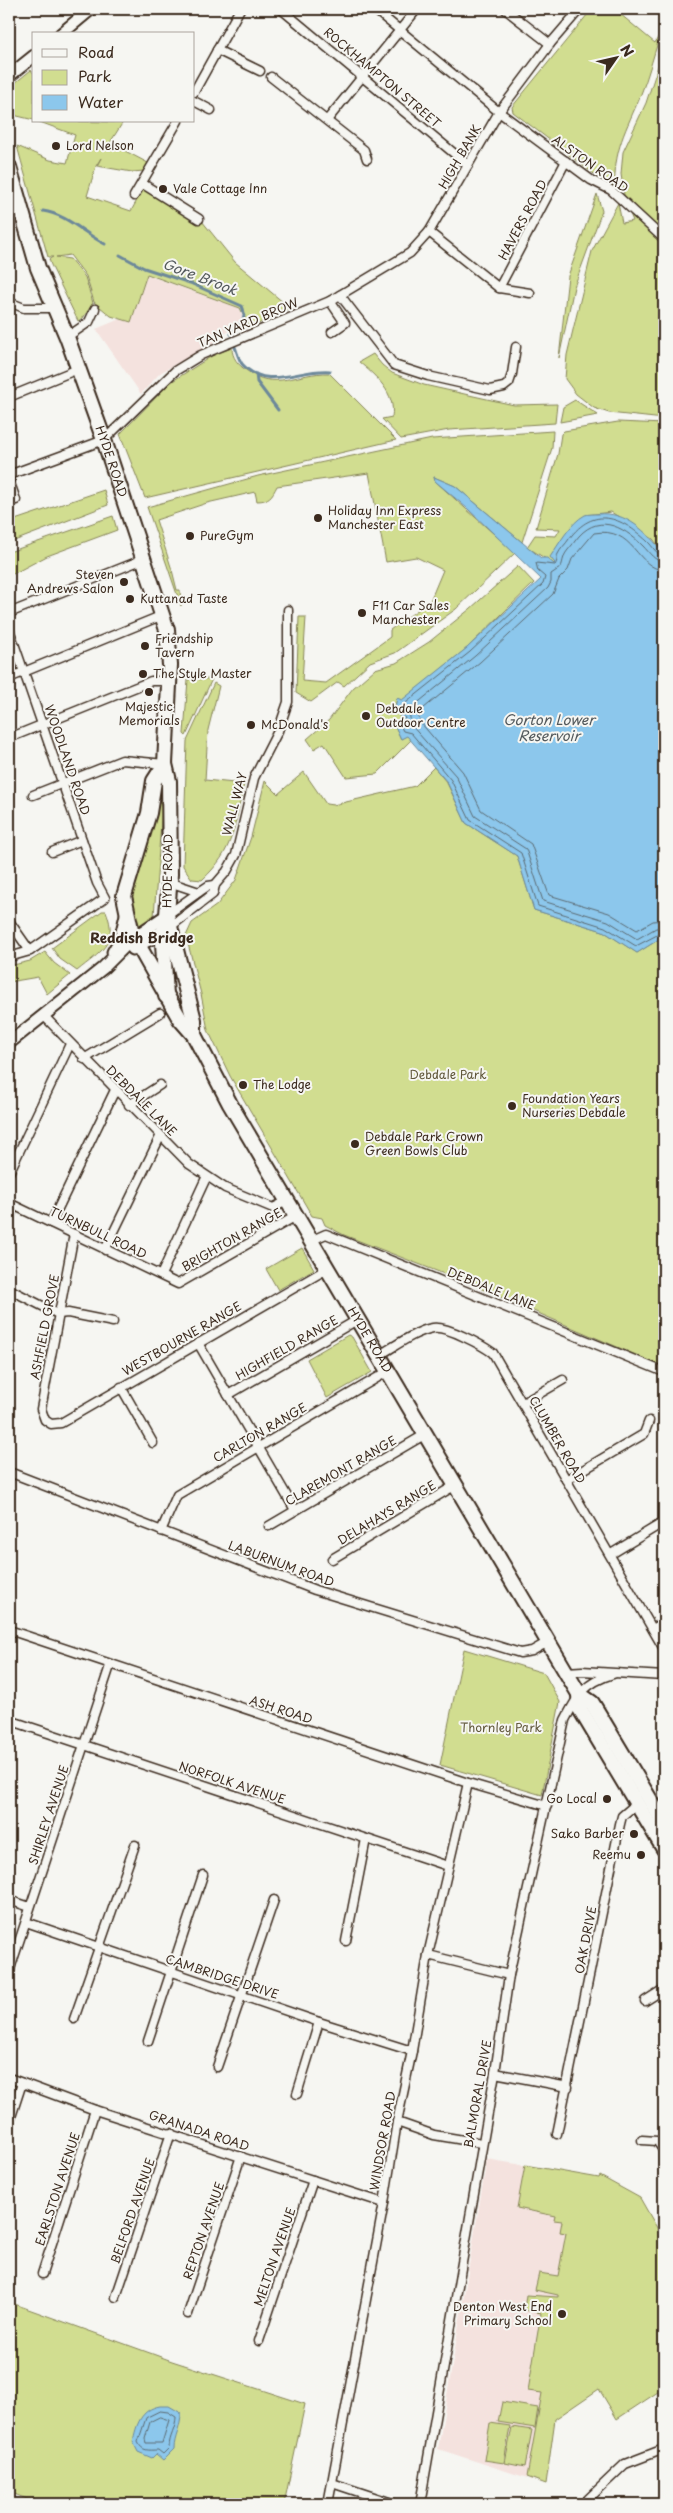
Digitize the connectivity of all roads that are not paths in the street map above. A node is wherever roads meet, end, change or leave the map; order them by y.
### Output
1 (91, 9) edge
2 (240, 9) edge
3 (281, 9) edge
4 (374, 9) edge
5 (417, 9) edge
6 (505, 9) edge
7 (580, 9) edge
8 (400, 31) junction
9 (63, 32) edge
10 (550, 44) junction
11 (217, 50) junction
12 (32, 58) edge
13 (260, 71) dead end
14 (9, 76) edge
15 (364, 76) junction
16 (271, 77) dead end
17 (195, 90) edge
18 (195, 102) edge
19 (211, 110) dead end
20 (499, 112) junction
21 (328, 119) junction
22 (177, 122) edge
23 (367, 158) dead end
24 (566, 161) junction
25 (468, 164) junction
26 (9, 167) edge
27 (144, 184) junction
28 (134, 196) dead end
29 (199, 219) dead end
30 (429, 232) junction
31 (664, 239) edge
32 (499, 288) junction
33 (530, 293) dead end
34 (340, 295) junction
35 (330, 301) junction
36 (9, 302) edge
37 (54, 308) junction
38 (95, 309) dead end
39 (332, 332) dead end
40 (67, 337) junction
41 (516, 347) dead end
42 (78, 370) junction
43 (9, 397) edge
44 (104, 440) junction
45 (9, 475) edge
46 (9, 480) edge
47 (16, 500) dead end
48 (144, 559) junction
49 (288, 610) dead end
50 (9, 613) edge
51 (163, 616) junction
52 (9, 629) edge
53 (24, 672) junction
54 (9, 678) edge
55 (169, 681) junction
56 (43, 725) junction
57 (9, 738) edge
58 (165, 764) junction
59 (63, 783) junction
60 (33, 795) dead end
61 (82, 840) junction
62 (52, 852) dead end
63 (173, 882) junction
64 (216, 885) junction
65 (199, 892) junction
66 (9, 921) edge
67 (167, 924) junction
68 (131, 940) junction
69 (30, 951) junction
70 (9, 957) edge
71 (103, 968) junction
72 (166, 997) junction
73 (160, 1013) dead end
74 (43, 1015) junction
75 (194, 1035) junction
76 (9, 1043) edge
77 (70, 1044) junction
78 (84, 1059) junction
79 (160, 1085) dead end
80 (115, 1090) junction
81 (129, 1105) junction
82 (160, 1137) junction
83 (9, 1173) edge
84 (206, 1178) junction
85 (287, 1201) junction
86 (11, 1204) edge
87 (296, 1216) junction
88 (51, 1223) junction
89 (9, 1229) edge
90 (74, 1234) junction
91 (310, 1241) junction
92 (105, 1250) junction
93 (327, 1269) junction
94 (161, 1275) junction
95 (178, 1284) joint
96 (9, 1290) edge
97 (58, 1314) junction
98 (357, 1320) junction
99 (113, 1322) dead end
100 (198, 1343) junction
101 (378, 1356) junction
102 (387, 1372) junction
103 (664, 1372) edge
104 (563, 1380) dead end
105 (121, 1387) junction
106 (228, 1395) junction
107 (523, 1403) junction
108 (649, 1421) dead end
109 (48, 1423) joint
110 (424, 1435) junction
111 (153, 1443) dead end
112 (258, 1448) junction
113 (9, 1472) edge
114 (566, 1480) junction
115 (454, 1486) junction
116 (295, 1510) junction
117 (664, 1522) edge
118 (270, 1526) dead end
119 (161, 1530) junction
120 (611, 1554) junction
121 (332, 1559) dead end
122 (664, 1622) edge
123 (653, 1629) junction
124 (9, 1630) edge
125 (548, 1642) junction
126 (664, 1649) edge
127 (110, 1666) junction
128 (566, 1672) junction
129 (613, 1674) junction
130 (664, 1676) edge
131 (579, 1694) junction
132 (9, 1720) edge
133 (84, 1746) junction
134 (468, 1783) junction
135 (636, 1804) junction
136 (547, 1806) junction
137 (664, 1823) edge
138 (366, 1839) junction
139 (136, 1845) dead end
140 (664, 1850) edge
141 (448, 1866) junction
142 (203, 1875) dead end
143 (9, 1900) edge
144 (274, 1900) dead end
145 (30, 1907) junction
146 (26, 1922) junction
147 (346, 1941) dead end
148 (100, 1949) junction
149 (428, 1955) junction
150 (9, 1972) edge
151 (170, 1972) junction
152 (509, 1975) junction
153 (664, 1990) edge
154 (242, 1995) junction
155 (645, 2001) dead end
156 (74, 2019) dead end
157 (319, 2022) junction
158 (148, 2041) dead end
159 (412, 2051) junction
160 (218, 2067) dead end
161 (494, 2072) junction
162 (9, 2078) edge
163 (22, 2084) junction
164 (568, 2087) junction
165 (297, 2094) dead end
166 (95, 2110) junction
167 (397, 2122) junction
168 (9, 2123) edge
169 (171, 2133) junction
170 (557, 2134) dead end
171 (642, 2140) dead end
172 (481, 2143) junction
173 (664, 2151) edge
174 (241, 2156) junction
175 (313, 2180) junction
176 (384, 2203) junction
177 (42, 2274) dead end
178 (116, 2297) dead end
179 (188, 2314) dead end
180 (259, 2341) dead end
181 (664, 2449) edge
182 (332, 2483) junction
183 (328, 2504) edge
184 (395, 2504) edge
185 (420, 2504) edge
186 (583, 2504) edge

1 - 9 main road
2 - 11 street
3 - 15 street, ROCKHAMPTON STREET
4 - 8 street, ALSTON ROAD
5 - 8 street
6 - 10 street
7 - 10 street, HIGH BANK
8 - 15 street
8 - 20 street, ALSTON ROAD
10 - 20 street, HIGH BANK
11 - 13 street
11 - 17 street
12 - 14 main road
15 - 21 street
15 - 25 street, ROCKHAMPTON STREET
16 - 21 street
18 - 19 street
20 - 24 street, ALSTON ROAD
20 - 25 street, HIGH BANK
21 - 23 street
22 - 27 street
24 - 31 street, ALSTON ROAD
24 - 32 street, HAVERS ROAD
25 - 30 street, HIGH BANK
26 - 37 highway, HYDE ROAD
27 - 28 street
27 - 29 street
30 - 32 street
30 - 34 street, HIGH BANK
32 - 33 street
34 - 35 street, TAN YARD BROW
34 - 41 street
35 - 39 street
35 - 44 street, TAN YARD BROW
36 - 37 street
37 - 40 highway, HYDE ROAD
38 - 40 street
40 - 42 highway, HYDE ROAD
42 - 43 street
42 - 44 highway, HYDE ROAD
44 - 45 street
44 - 48 highway, HYDE ROAD
46 - 47 street
48 - 50 street
48 - 51 highway, HYDE ROAD
49 - 64 street, WALL WAY
51 - 53 street
51 - 55 highway, HYDE ROAD
52 - 53 street, WOODLAND ROAD
53 - 54 street
53 - 56 street, WOODLAND ROAD
55 - 56 street
55 - 58 highway, HYDE ROAD
56 - 57 street
56 - 59 street, WOODLAND ROAD
58 - 59 street
58 - 63 highway, HYDE ROAD
58 - 68 highway, HYDE ROAD
59 - 60 street
59 - 61 street, WOODLAND ROAD
61 - 62 street
61 - 69 street, WOODLAND ROAD
63 - 65 street
63 - 67 highway, HYDE ROAD
64 - 65 street, WALL WAY
64 - 67 street, WALL WAY
65 - 67 street, WALL WAY
66 - 69 street
67 - 68 main road, WALL WAY
67 - 72 highway
67 - 75 highway, HYDE ROAD
68 - 71 main road, WALL WAY
68 - 71 main road
68 - 72 highway, HYDE ROAD
69 - 70 street
71 - 74 main road, WALL WAY
72 - 75 highway, HYDE ROAD
73 - 78 street
74 - 76 main road, WALL WAY
74 - 77 street, DEBDALE LANE
75 - 85 highway, HYDE ROAD
77 - 78 street, DEBDALE LANE
77 - 83 street
78 - 80 street, DEBDALE LANE
79 - 81 street
80 - 81 street, DEBDALE LANE
80 - 88 street
81 - 82 street, DEBDALE LANE
82 - 84 street, DEBDALE LANE
82 - 92 street
84 - 85 street, DEBDALE LANE
84 - 94 street
85 - 87 highway, HYDE ROAD
86 - 88 street, TURNBULL ROAD
86 - 89 street
87 - 91 highway, HYDE ROAD
87 - 95 street, BRIGHTON RANGE
88 - 90 street, TURNBULL ROAD
90 - 92 street, TURNBULL ROAD
90 - 97 street, ASHFIELD GROVE
91 - 93 highway, HYDE ROAD
91 - 103 street, DEBDALE LANE
92 - 94 street, TURNBULL ROAD
93 - 98 highway, HYDE ROAD
93 - 100 street, WESTBOURNE RANGE
94 - 95 street, TURNBULL ROAD
96 - 97 street
97 - 99 street
97 - 109 street, ASHFIELD GROVE
98 - 101 highway, HYDE ROAD
98 - 106 street, HIGHFIELD RANGE
100 - 105 street, WESTBOURNE RANGE
100 - 106 street
101 - 102 highway, HYDE ROAD
101 - 107 street, CLUMBER ROAD
102 - 110 highway, HYDE ROAD
102 - 112 street, CARLTON RANGE
104 - 107 street
105 - 109 street, WESTBOURNE RANGE
105 - 111 street
106 - 112 street
107 - 114 street, CLUMBER ROAD
108 - 114 street
110 - 115 highway, HYDE ROAD
110 - 116 street, CLAREMONT RANGE
112 - 116 street
112 - 119 street, CARLTON RANGE
113 - 119 street, LABURNUM ROAD
114 - 120 street, CLUMBER ROAD
115 - 121 street, DELAHAYS RANGE
115 - 125 highway, HYDE ROAD
116 - 118 street, CLAREMONT RANGE
117 - 120 street
119 - 125 street, LABURNUM ROAD
120 - 123 street, CLUMBER ROAD
122 - 123 street
123 - 126 street, CLUMBER ROAD
124 - 127 street, ASH ROAD
125 - 128 highway, HYDE ROAD
127 - 133 street, SHIRLEY AVENUE
127 - 134 street, ASH ROAD
128 - 129 street
128 - 131 highway, HYDE ROAD
129 - 130 street
129 - 131 street
131 - 135 highway
131 - 136 street, BALMORAL DRIVE
131 - 137 highway
132 - 133 street, NORFOLK AVENUE
133 - 138 street, NORFOLK AVENUE
133 - 145 street, SHIRLEY AVENUE
134 - 136 street, ASH ROAD
134 - 141 street, WINDSOR ROAD
135 - 140 highway
135 - 164 street, OAK DRIVE
136 - 152 street, BALMORAL DRIVE
138 - 141 street, NORFOLK AVENUE
138 - 147 street
139 - 148 street
141 - 149 street, WINDSOR ROAD
142 - 151 street
143 - 145 street
144 - 154 street
145 - 146 street, SHIRLEY AVENUE
146 - 148 street, CAMBRIDGE DRIVE
146 - 150 street, SHIRLEY AVENUE
148 - 151 street, CAMBRIDGE DRIVE
148 - 156 street
149 - 152 street
149 - 159 street, WINDSOR ROAD
151 - 154 street, CAMBRIDGE DRIVE
151 - 158 street
152 - 161 street, BALMORAL DRIVE
153 - 155 street
154 - 157 street, CAMBRIDGE DRIVE
154 - 160 street
157 - 159 street, CAMBRIDGE DRIVE
157 - 165 street
159 - 167 street, WINDSOR ROAD
161 - 164 street
161 - 172 street, BALMORAL DRIVE
162 - 163 street, GRANADA ROAD
163 - 166 street, GRANADA ROAD
163 - 168 street
164 - 170 street, OAK DRIVE
166 - 169 street, GRANADA ROAD
166 - 177 street, EARLSTON AVENUE
167 - 172 street
167 - 176 street, WINDSOR ROAD
169 - 174 street, GRANADA ROAD
169 - 178 street, BELFORD AVENUE
171 - 173 street
172 - 185 street, BALMORAL DRIVE
174 - 175 street, GRANADA ROAD
174 - 179 street, REPTON AVENUE
175 - 176 street, GRANADA ROAD
175 - 180 street, MELTON AVENUE
176 - 182 street, WINDSOR ROAD
181 - 186 street
182 - 183 street, WINDSOR ROAD
182 - 184 street

